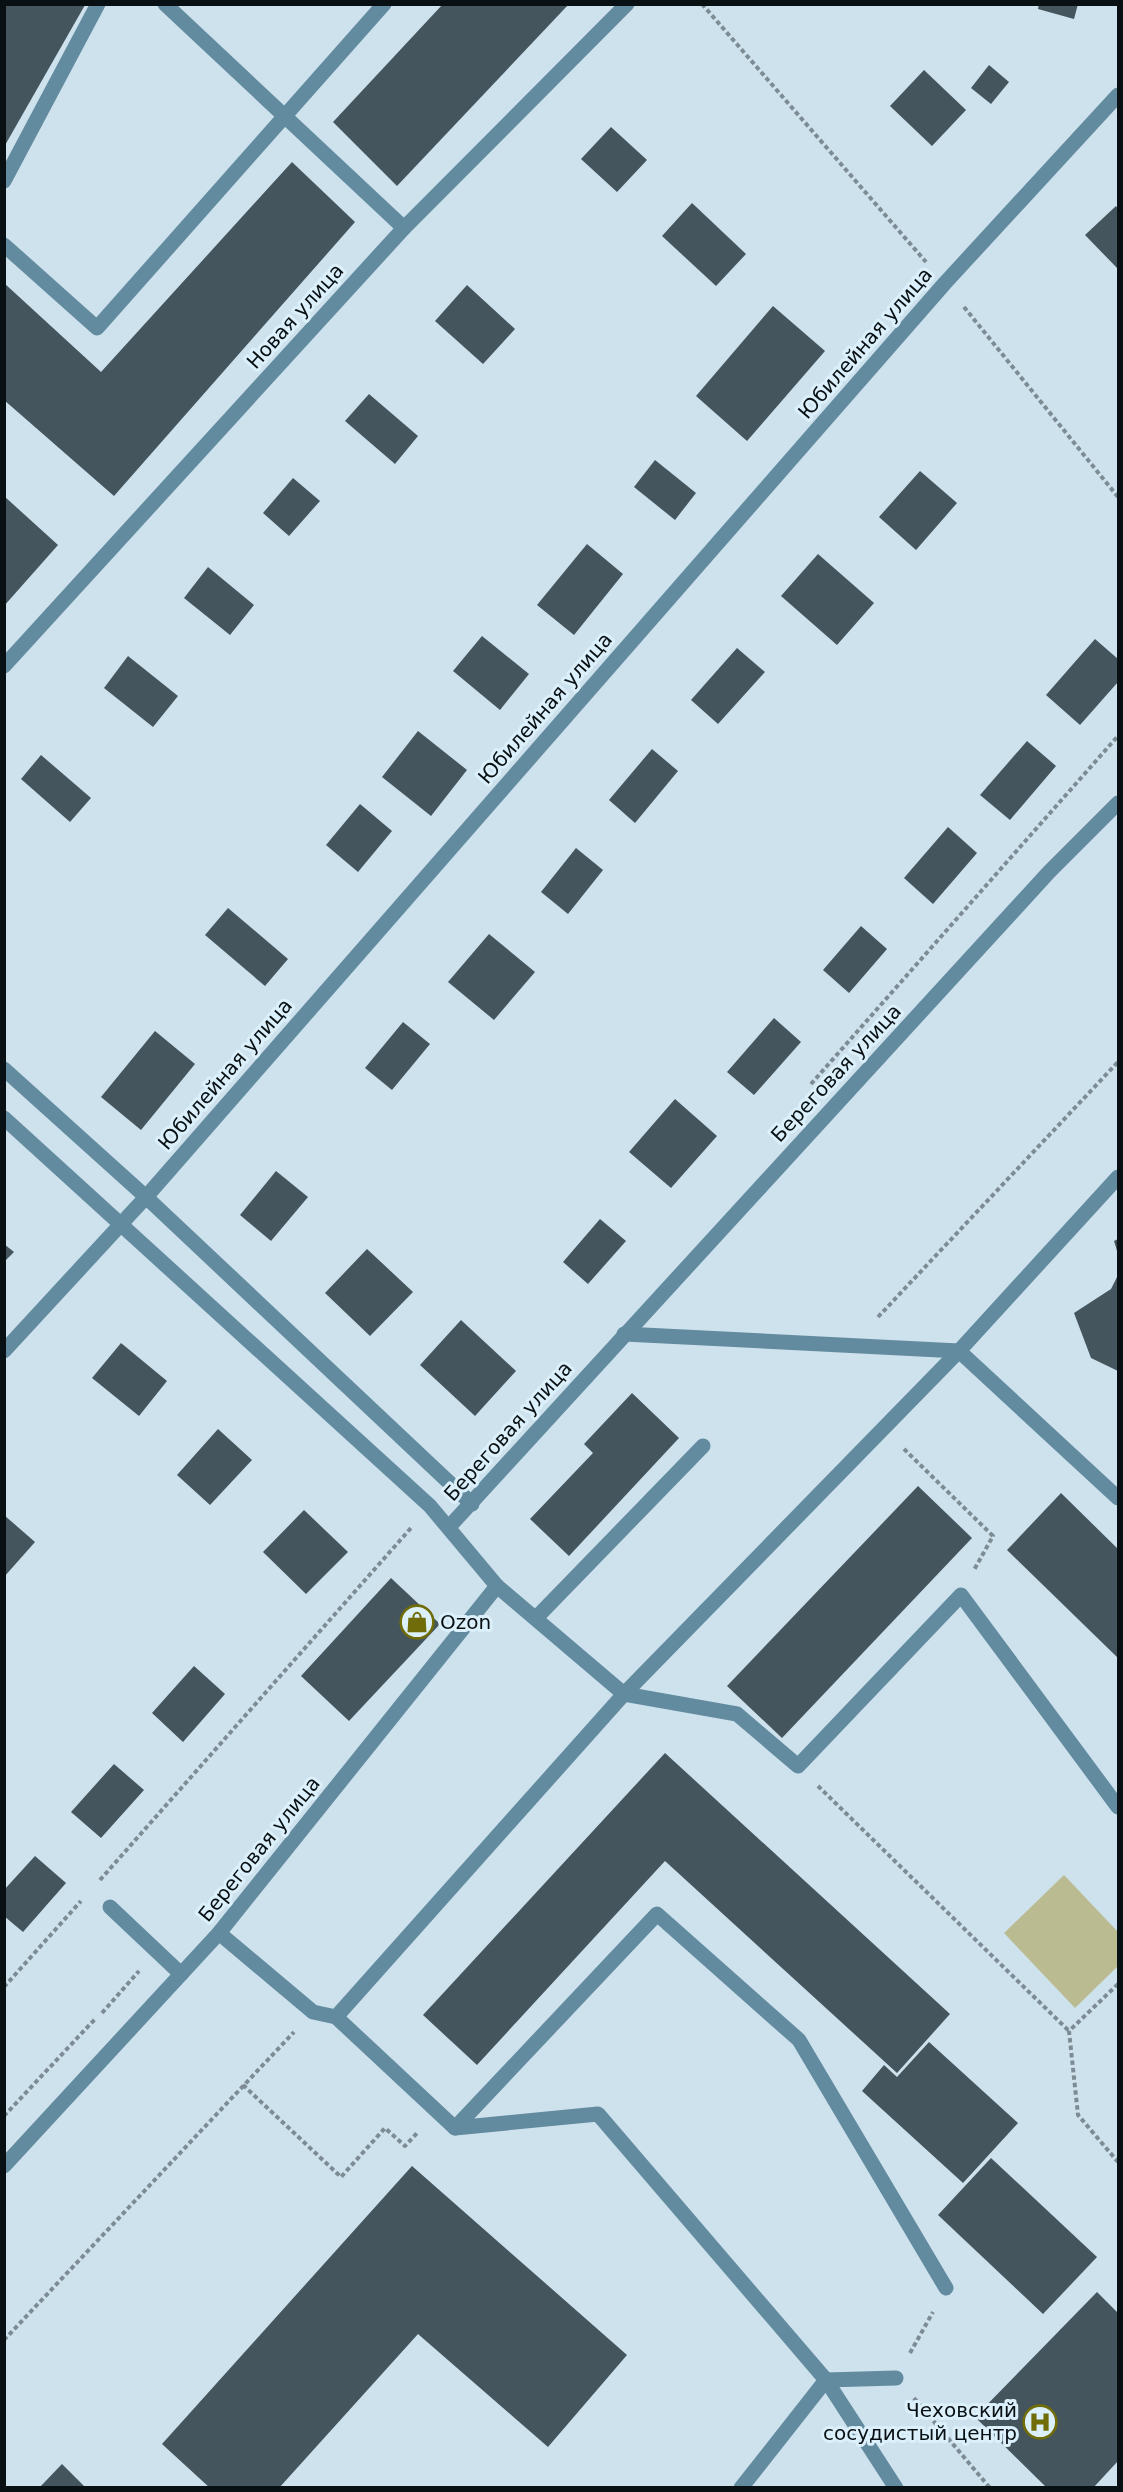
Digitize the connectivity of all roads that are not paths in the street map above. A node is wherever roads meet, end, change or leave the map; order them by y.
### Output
1 (98, 4) edge
2 (165, 4) edge
3 (384, 4) edge
4 (627, 4) edge
5 (1119, 95) edge
6 (283, 115) junction
7 (4, 181) edge
8 (404, 228) junction
9 (4, 245) edge
10 (4, 666) edge
11 (1119, 803) edge
12 (4, 1069) edge
13 (4, 1118) edge
14 (1119, 1177) edge
15 (146, 1197) junction
16 (119, 1223) junction
17 (624, 1334) junction
18 (4, 1350) edge
19 (959, 1351) junction
20 (703, 1446) dead end
21 (1119, 1498) edge
22 (472, 1504) junction
23 (448, 1527) junction
24 (497, 1586) junction
25 (536, 1618) junction
26 (624, 1694) junction
27 (1119, 1808) edge
28 (110, 1907) dead end
29 (219, 1934) junction
30 (181, 1974) junction
31 (336, 2017) junction
32 (455, 2128) junction
33 (4, 2166) edge
34 (946, 2288) road end
35 (897, 2378) road end
36 (826, 2380) junction
37 (741, 2487) edge
38 (896, 2487) edge

1 - 7 street
2 - 6 street
3 - 6 street
4 - 8 street, Новая улица
5 - 15 street, Юбилейная улица
6 - 8 street
6 - 9 street
8 - 10 street, Новая улица
11 - 17 street, Береговая улица
12 - 15 street
13 - 16 street
14 - 19 street
15 - 16 street, Юбилейная улица
15 - 22 street
16 - 18 street, Юбилейная улица
16 - 23 street
17 - 19 street
17 - 22 street, Береговая улица
19 - 21 street
19 - 26 street
20 - 25 street
22 - 23 street, Береговая улица
23 - 24 street, Береговая улица
24 - 25 street
24 - 29 street, Береговая улица
25 - 26 street
26 - 27 street
26 - 31 street
28 - 30 street
29 - 30 street, Береговая улица
29 - 31 street
30 - 33 street, Береговая улица
31 - 32 street
32 - 34 street
32 - 36 street
35 - 36 street
36 - 37 street
36 - 38 street

